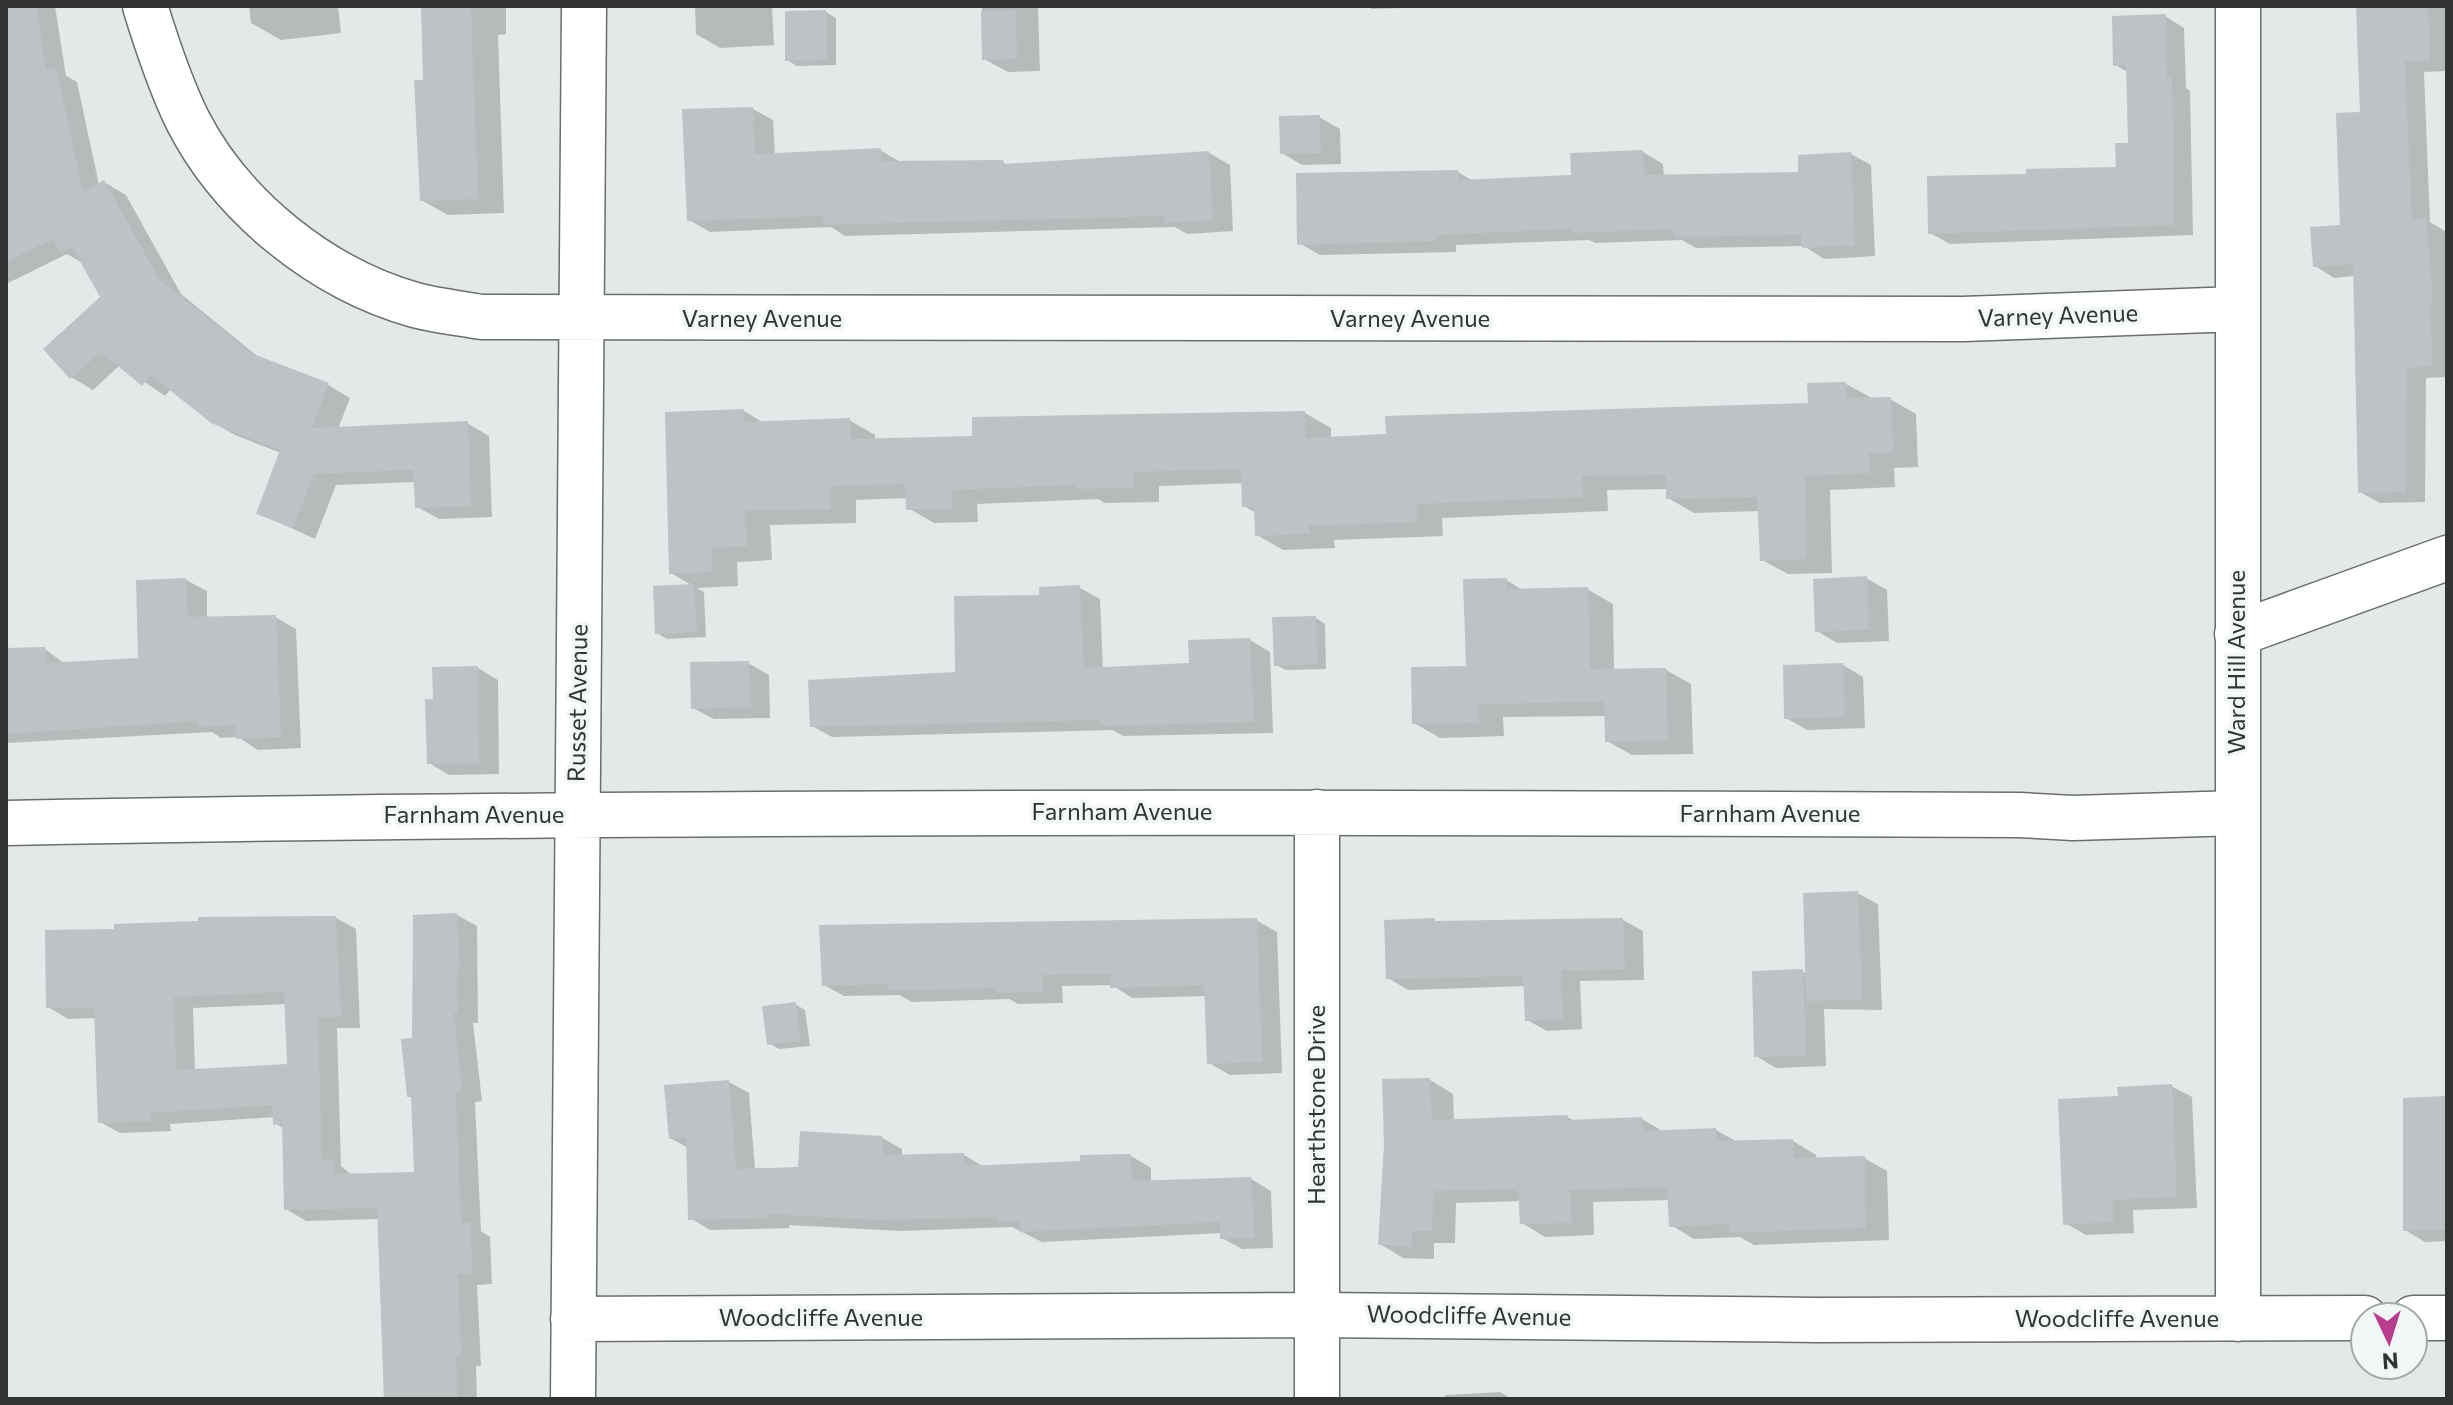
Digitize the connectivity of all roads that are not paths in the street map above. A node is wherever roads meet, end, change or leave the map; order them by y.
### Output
1 (145, 6) edge
2 (584, 6) edge
3 (2238, 6) edge
4 (2237, 309) junction
5 (582, 319) junction
6 (2447, 558) edge
7 (2237, 634) junction
8 (1317, 812) junction
9 (2238, 813) junction
10 (577, 814) junction
11 (6, 823) edge
12 (1317, 1315) junction
13 (2349, 1318) edge
14 (573, 1319) junction
15 (2238, 1319) junction
16 (573, 1399) edge
17 (1317, 1399) edge

1 - 5 street, Varney Avenue
2 - 5 street, Russet Avenue
3 - 4 street, Ward Hill Avenue
4 - 5 street, Varney Avenue
4 - 7 street, Ward Hill Avenue
5 - 10 street, Russet Avenue
6 - 7 street
7 - 9 street, Ward Hill Avenue
8 - 9 street, Farnham Avenue
8 - 10 street, Farnham Avenue
8 - 12 street, Hearthstone Drive
9 - 15 street, Ward Hill Avenue
10 - 11 street, Farnham Avenue
10 - 14 street, Russet Avenue
12 - 14 street, Woodcliffe Avenue
12 - 15 street, Woodcliffe Avenue
12 - 17 street, Hearthstone Drive
13 - 15 street, Woodcliffe Avenue
14 - 16 street, Russet Avenue

